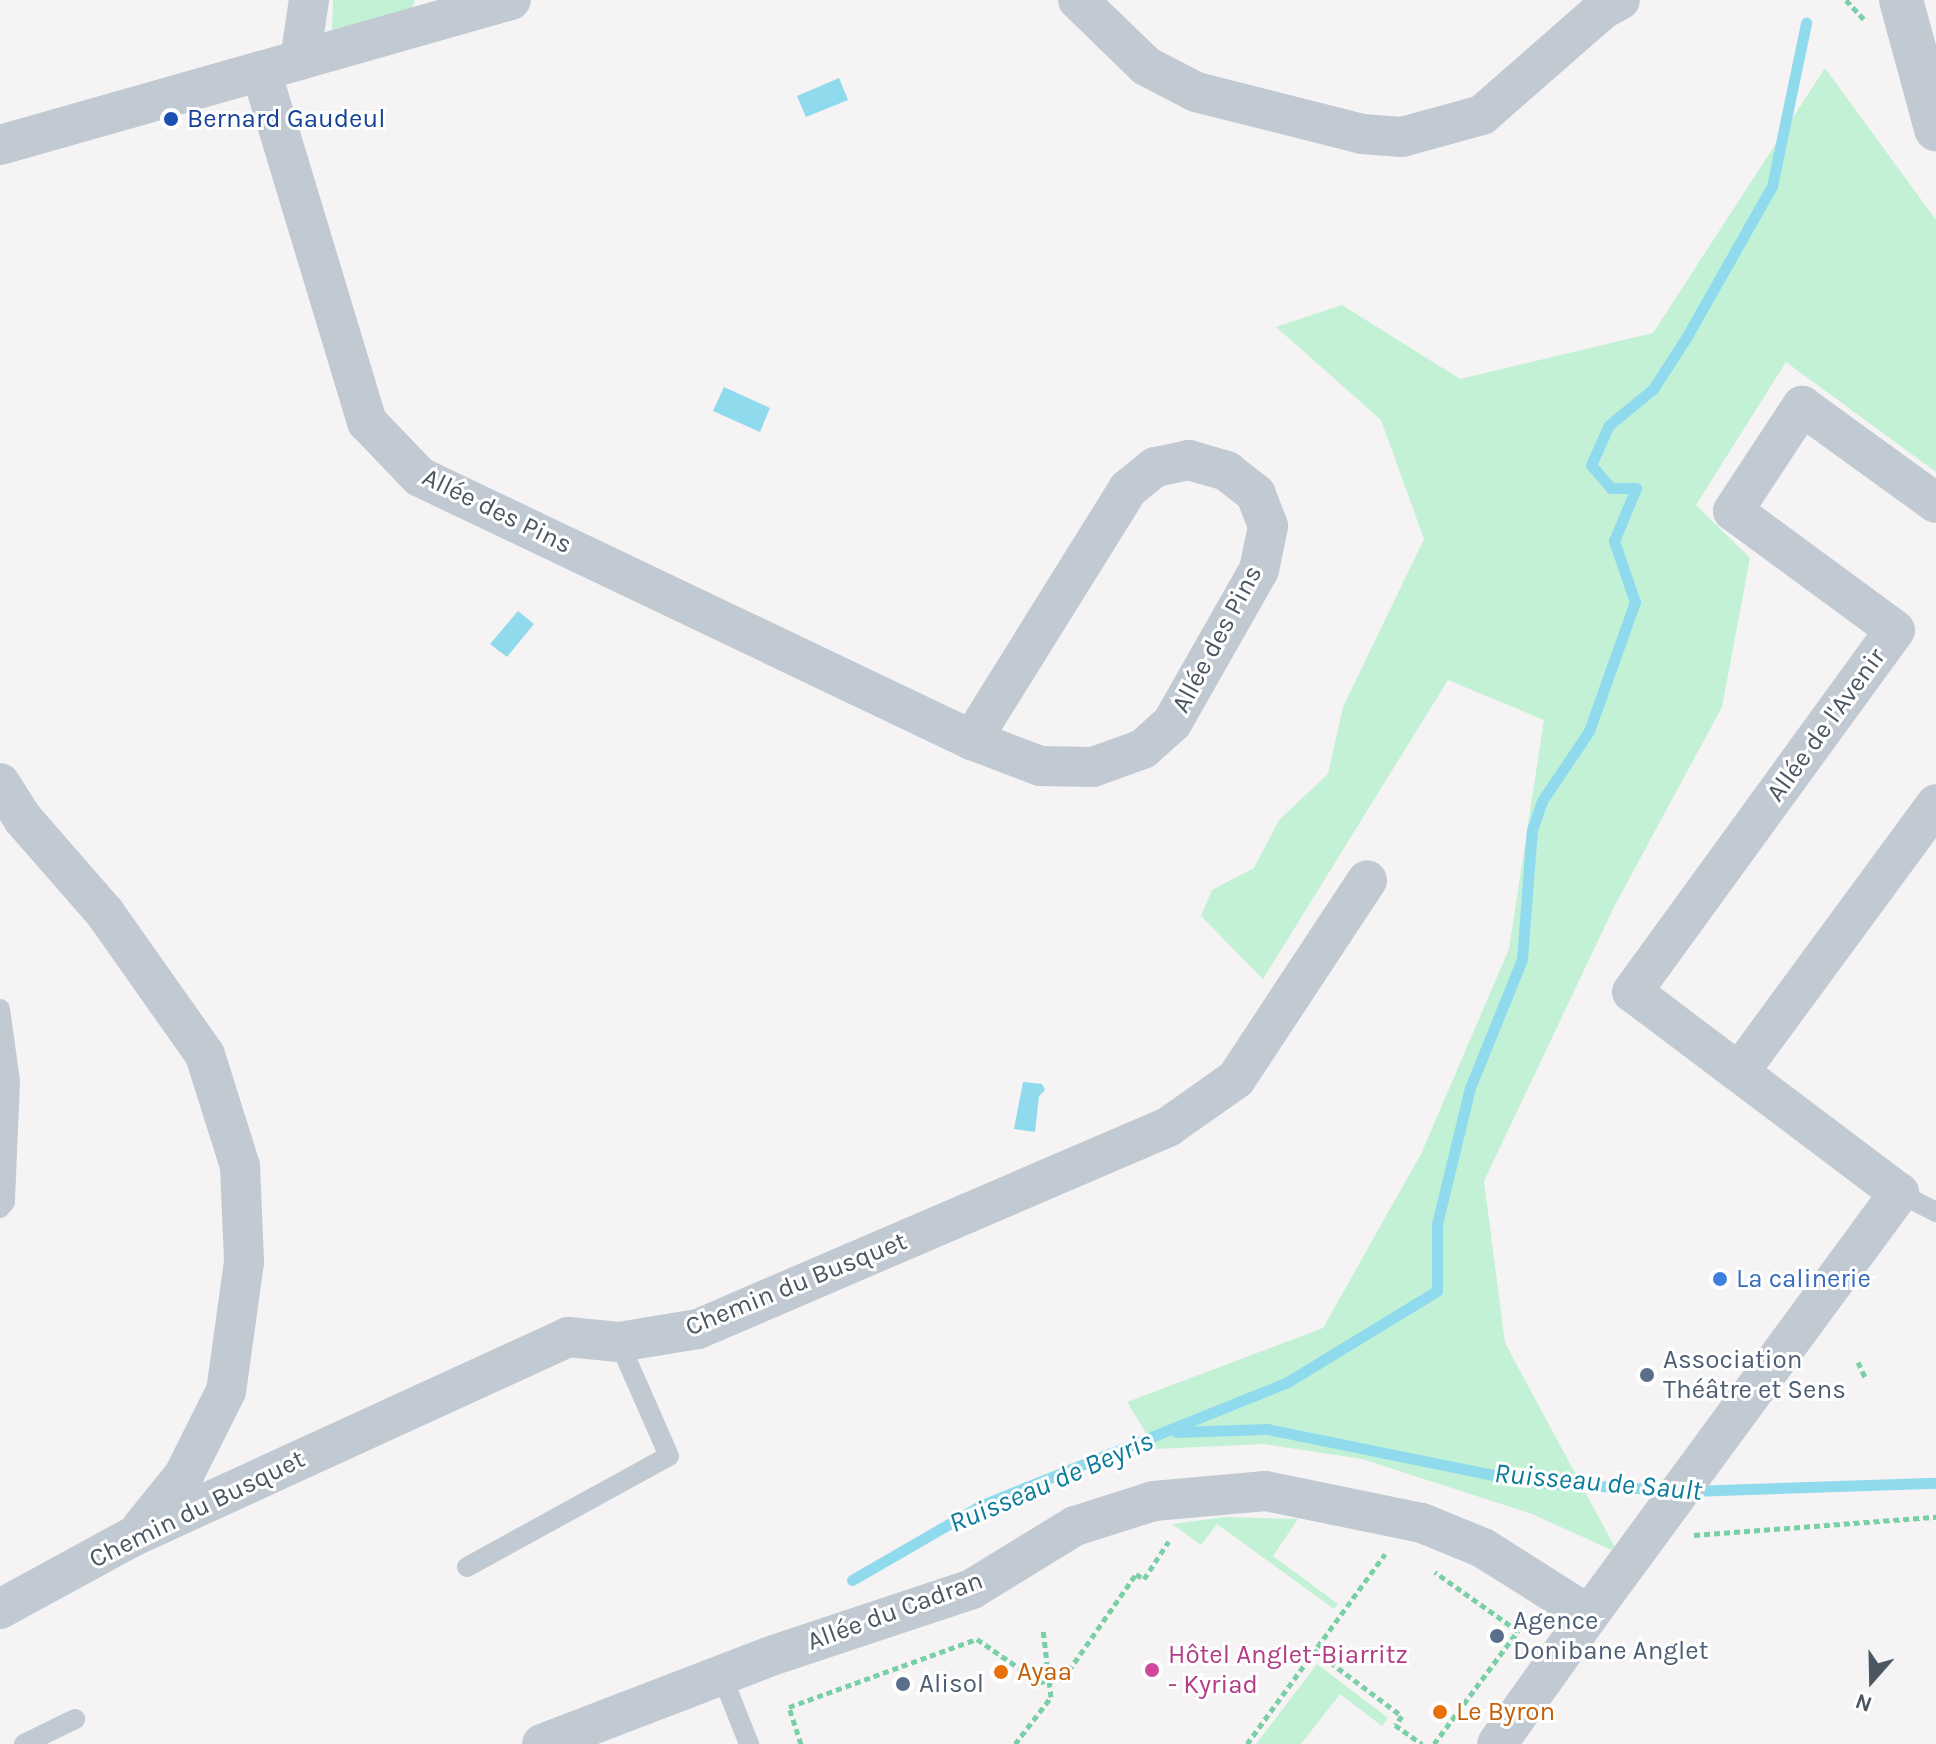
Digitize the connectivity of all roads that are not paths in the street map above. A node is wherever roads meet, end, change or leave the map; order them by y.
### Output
1 (309, 0) edge
2 (511, 0) edge
3 (1078, 0) edge
4 (1620, 0) edge
5 (1901, 0) edge
6 (300, 60) junction
7 (261, 71) junction
8 (1936, 129) edge
9 (0, 145) edge
10 (1936, 503) edge
11 (972, 740) junction
12 (2, 798) edge
13 (1936, 804) edge
14 (1367, 880) dead end
15 (0, 1009) edge
16 (1740, 1071) junction
17 (1899, 1193) junction
18 (0, 1208) edge
19 (1936, 1212) edge
20 (619, 1342) junction
21 (134, 1536) junction
22 (467, 1567) dead end
23 (0, 1609) edge
24 (1589, 1615) junction
25 (722, 1676) junction
26 (75, 1719) dead end
27 (24, 1744) edge
28 (542, 1744) edge
29 (749, 1744) edge
30 (1497, 1744) edge

1 - 6 street
2 - 6 street
3 - 4 street
5 - 8 street
6 - 7 street
7 - 9 street
7 - 11 street, Allée des Pins
10 - 16 street, Allée de l'Avenir
11 - 11 street, Allée des Pins
12 - 21 street
13 - 16 street
14 - 20 street, Chemin du Busquet
15 - 18 lane
16 - 17 street, Allée de l'Avenir
17 - 19 lane
17 - 24 street
20 - 21 street, Chemin du Busquet
20 - 22 lane
21 - 23 street, Chemin du Busquet
24 - 25 street, Allée du Cadran
24 - 30 street
25 - 28 street, Allée du Cadran
25 - 29 lane
26 - 27 lane

